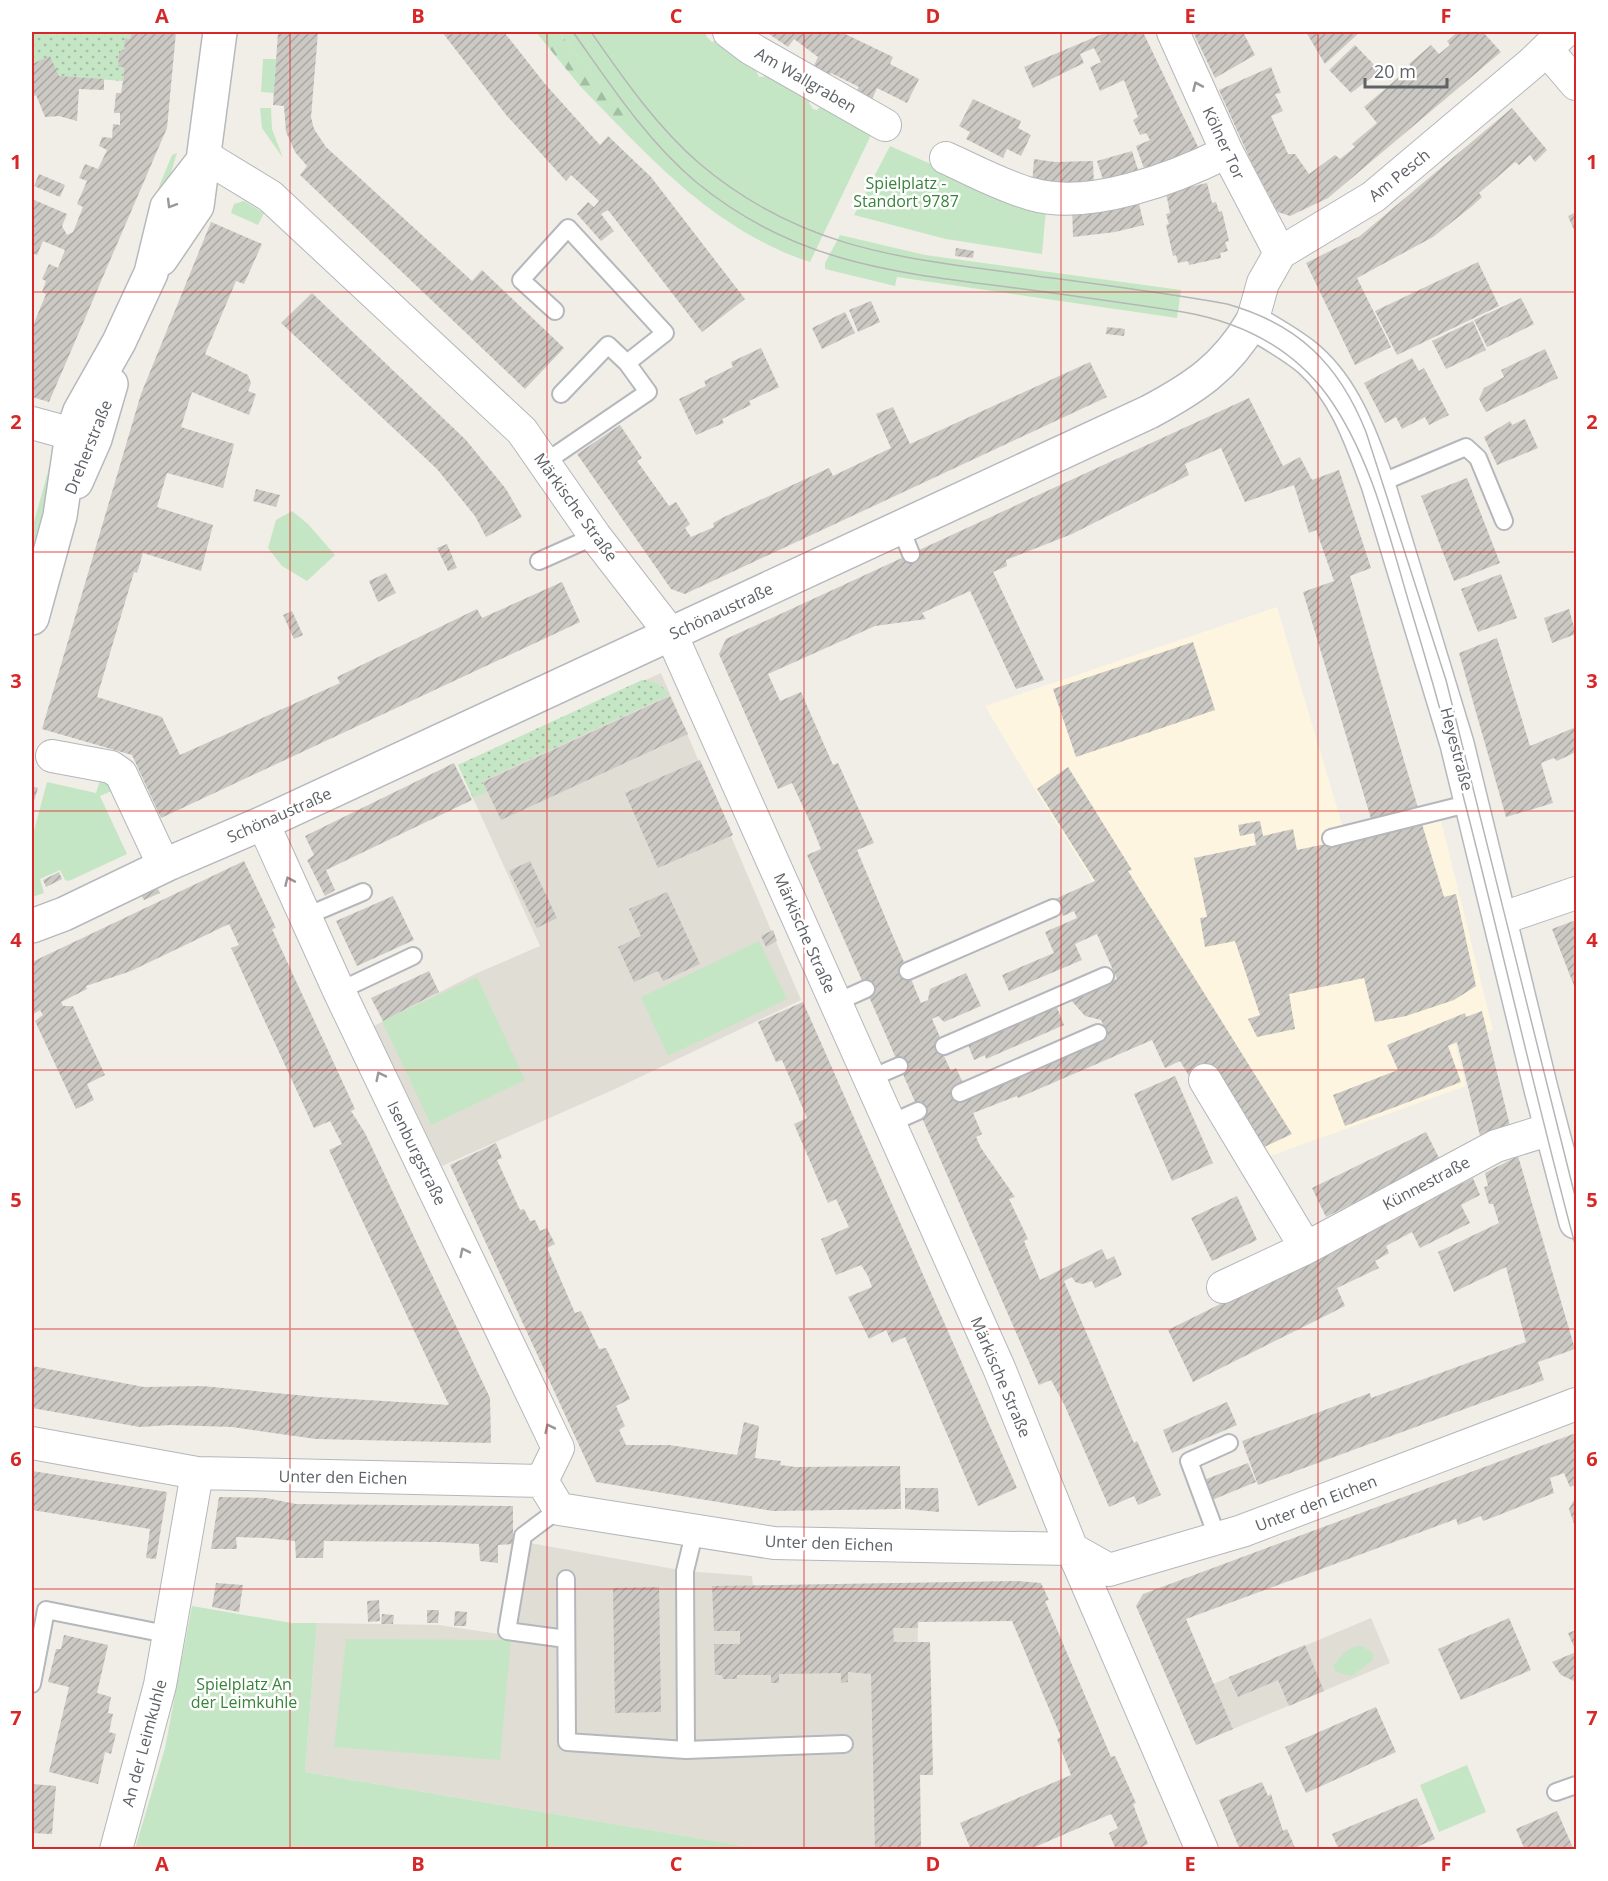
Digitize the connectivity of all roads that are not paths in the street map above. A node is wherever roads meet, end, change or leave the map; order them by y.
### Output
1 (220, 32) edge
2 (729, 32) edge
3 (1173, 32) edge
4 (1556, 41) edge
5 (1576, 84) edge
6 (885, 125) dead end
7 (1227, 153) junction
8 (206, 157) junction
9 (946, 158) dead end
10 (1280, 253) junction
11 (555, 311) dead end
12 (1252, 322) junction
13 (119, 342) junction
14 (627, 363) junction
15 (561, 394) dead end
16 (32, 423) edge
17 (72, 434) junction
18 (544, 463) junction
19 (1378, 484) junction
20 (60, 516) junction
21 (1504, 521) dead end
22 (595, 536) junction
23 (539, 561) dead end
24 (32, 618) edge
25 (671, 634) junction
26 (52, 756) dead end
27 (1472, 803) junction
28 (263, 823) junction
29 (1331, 838) dead end
30 (164, 866) junction
31 (363, 892) dead end
32 (1576, 893) edge
33 (1053, 908) dead end
34 (304, 917) junction
35 (1500, 920) junction
36 (32, 926) edge
37 (413, 956) dead end
38 (908, 971) dead end
39 (1104, 976) dead end
40 (866, 989) dead end
41 (339, 991) junction
42 (837, 1002) junction
43 (1098, 1033) dead end
44 (944, 1046) dead end
45 (899, 1066) dead end
46 (871, 1078) junction
47 (1205, 1080) dead end
48 (960, 1093) dead end
49 (1551, 1129) junction
50 (1576, 1222) edge
51 (1306, 1248) junction
52 (1224, 1287) dead end
53 (1576, 1404) edge
54 (32, 1443) edge
55 (1229, 1443) dead end
56 (197, 1473) junction
57 (542, 1481) junction
58 (559, 1509) junction
59 (695, 1530) junction
60 (1218, 1539) junction
61 (1072, 1549) junction
62 (566, 1579) dead end
63 (171, 1635) junction
64 (566, 1639) junction
65 (32, 1684) edge
66 (844, 1744) dead end
67 (686, 1750) junction
68 (1576, 1785) edge
69 (1556, 1792) dead end
70 (116, 1850) edge
71 (1202, 1850) edge

1 - 8 street
2 - 6 street, Am Wallgraben
7 -> 3 street, Kölner Tor
4 - 5 street
4 - 10 street, Am Pesch
7 - 9 street
7 - 10 street, Kölner Tor
8 - 13 street, Dreherstraße
8 - 18 street, Märkische Straße
10 - 12 street
11 - 14 lane
12 - 19 street, Heyestraße
12 - 25 street, Schönaustraße
13 - 17 street, Dreherstraße
13 - 20 street, Dreherstraße
14 - 15 lane
14 - 18 lane
16 - 17 street
17 - 20 street, Dreherstraße
18 - 22 street, Märkische Straße
19 - 21 lane
19 - 27 street, Heyestraße
20 - 24 street, Dreherstraße
22 - 23 lane
22 - 25 street, Märkische Straße
25 - 28 street, Schönaustraße
25 - 42 street, Märkische Straße
26 - 30 street
27 - 29 lane
27 - 35 street, Heyestraße
28 - 30 street, Schönaustraße
34 -> 28 street, Isenburgstraße
30 - 36 street, Schönaustraße
31 - 34 lane
32 - 35 street
33 - 38 lane
34 - 41 street, Isenburgstraße
35 - 49 street, Heyestraße
37 - 41 lane
39 - 44 lane
40 - 42 lane
57 -> 41 street, Isenburgstraße
42 - 46 street, Märkische Straße
43 - 48 lane
45 - 46 lane
46 - 61 street, Märkische Straße
47 - 51 street
49 - 50 street, Heyestraße
49 - 51 street, Künnestraße
51 - 52 street, Künnestraße
53 - 60 street, Unter den Eichen
54 - 56 street, Unter den Eichen
55 - 60 lane
56 - 57 street, Unter den Eichen
56 - 63 street, An der Leimkuhle
57 - 58 street
58 - 59 street, Unter den Eichen
58 - 64 lane
59 - 61 street, Unter den Eichen
59 - 67 lane
60 - 61 street, Unter den Eichen
61 - 71 street, Märkische Straße
62 - 64 lane
63 - 65 lane
63 - 70 street, An der Leimkuhle
64 - 67 lane
66 - 67 lane
68 - 69 lane

